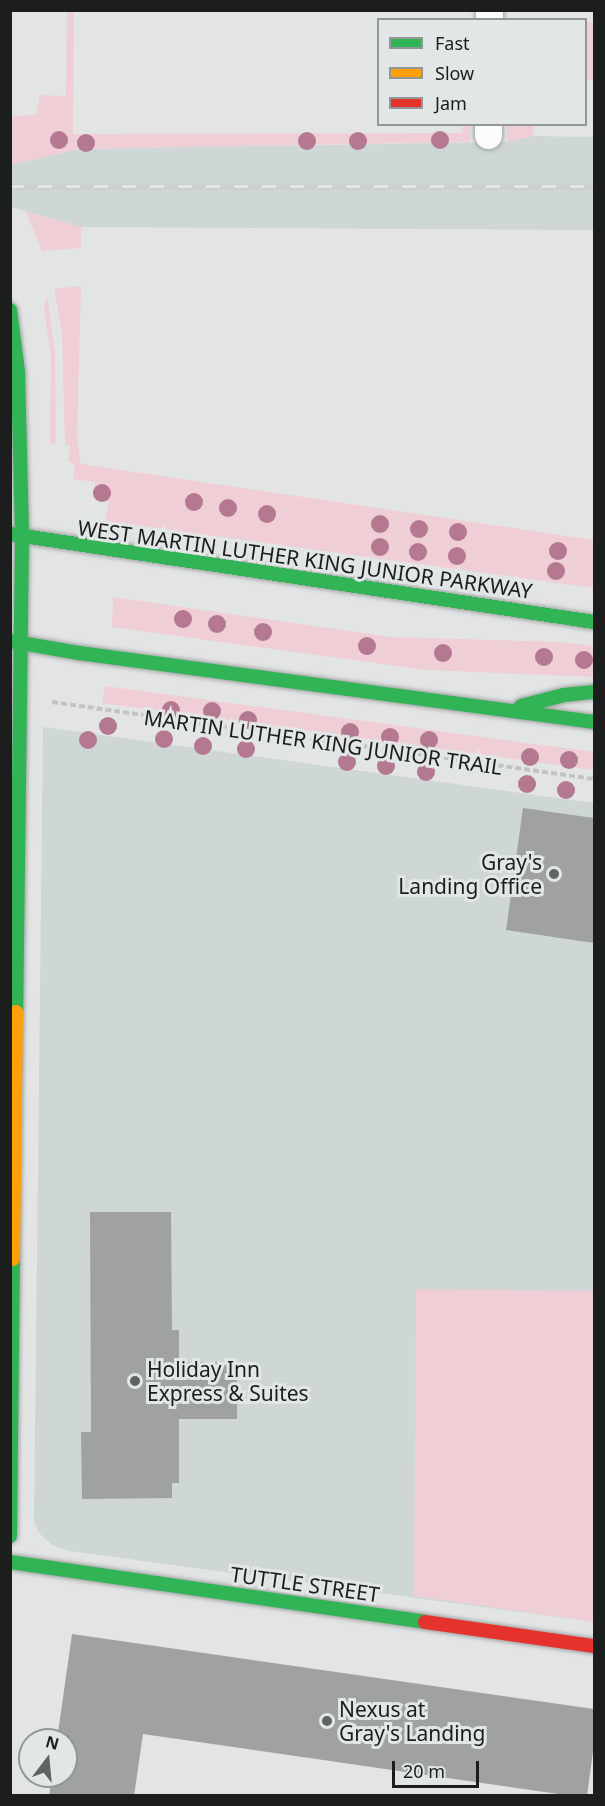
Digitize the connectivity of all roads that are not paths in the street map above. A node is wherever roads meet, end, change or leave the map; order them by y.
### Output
1 (10, 310) edge
2 (16, 536) edge
3 (594, 622) edge
4 (15, 642) edge
5 (594, 692) edge
6 (505, 710) junction
7 (594, 722) edge
8 (10, 1536) edge
9 (10, 1562) edge
10 (594, 1646) edge

1 - 2 street
2 - 3 street, WEST MARTIN LUTHER KING JUNIOR PARKWAY
2 - 4 street
4 - 6 street
4 - 8 street
5 - 6 street
6 - 7 street
9 - 10 street, TUTTLE STREET

